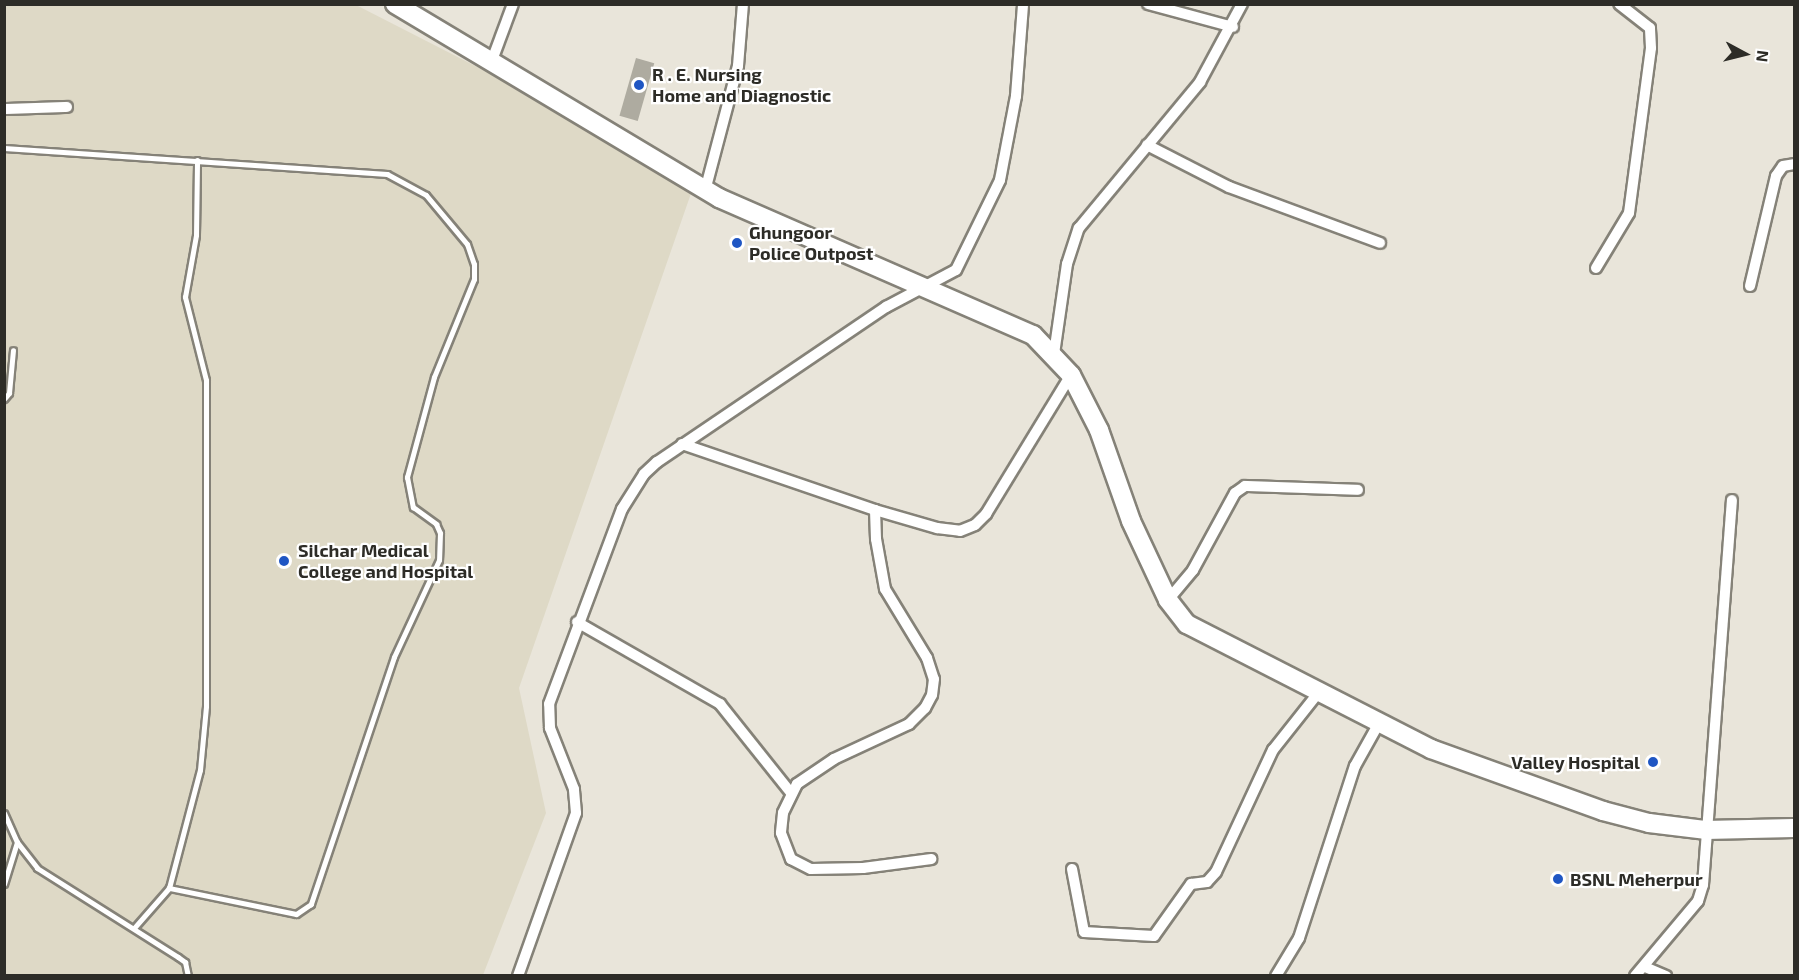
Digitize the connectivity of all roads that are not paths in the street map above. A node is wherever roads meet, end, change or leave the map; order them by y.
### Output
1 (395, 4) edge
2 (513, 4) edge
3 (743, 4) edge
4 (1023, 4) edge
5 (1148, 4) edge
6 (1242, 4) edge
7 (1619, 4) edge
8 (1233, 27) junction
9 (491, 63) junction
10 (67, 107) dead end
11 (4, 109) edge
12 (1148, 145) junction
13 (4, 148) edge
14 (196, 160) junction
15 (1794, 164) edge
16 (706, 187) junction
17 (1380, 243) dead end
18 (1596, 268) dead end
19 (1750, 286) dead end
20 (918, 288) junction
21 (13, 350) dead end
22 (1054, 354) junction
23 (1071, 375) junction
24 (4, 399) edge
25 (682, 444) junction
26 (1358, 490) dead end
27 (1732, 500) dead end
28 (875, 510) junction
29 (1168, 600) junction
30 (577, 622) junction
31 (1319, 692) junction
32 (1379, 723) junction
33 (791, 793) junction
34 (4, 813) edge
35 (1794, 828) edge
36 (1705, 830) junction
37 (17, 842) junction
38 (931, 859) dead end
39 (1072, 869) dead end
40 (4, 884) edge
41 (169, 888) junction
42 (134, 928) junction
43 (1645, 967) junction
44 (188, 975) edge
45 (518, 975) edge
46 (1276, 975) edge
47 (1635, 975) edge
48 (1666, 975) edge

1 - 9 main road
2 - 9 street
3 - 16 street
4 - 20 street
5 - 8 street
6 - 8 street
7 - 18 street
8 - 12 street
9 - 16 main road
10 - 11 street
12 - 17 street
12 - 22 street
13 - 14 lane
14 - 41 lane
14 - 41 lane
15 - 19 street
16 - 20 main road
20 - 22 main road
20 - 25 street
21 - 24 lane
22 - 23 main road
23 - 28 street
23 - 29 main road
25 - 28 street
25 - 30 street
26 - 29 street
27 - 36 street
28 - 33 street
29 - 31 main road
30 - 33 street
30 - 45 street
31 - 32 main road
31 - 39 street
32 - 36 main road
32 - 46 street
33 - 38 street
34 - 37 lane
35 - 36 main road
36 - 43 street
37 - 40 lane
37 - 42 lane
41 - 42 lane
42 - 44 lane
43 - 47 street
43 - 48 street

